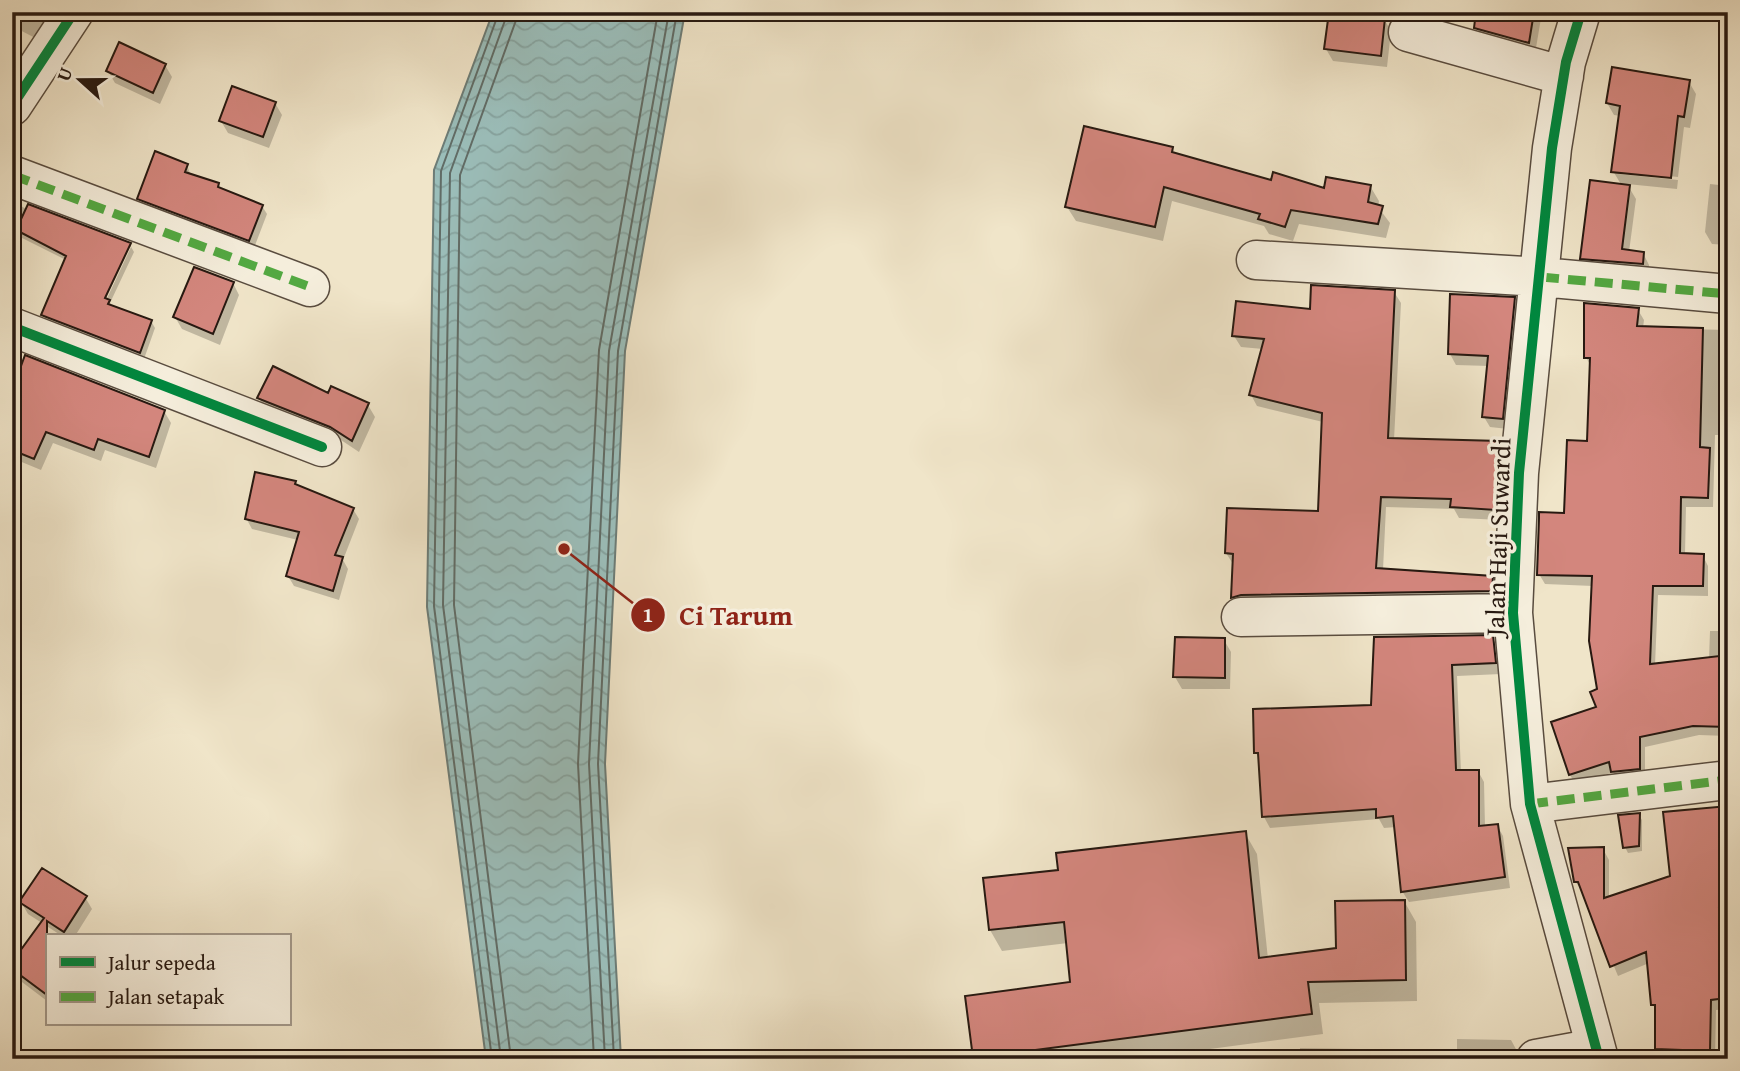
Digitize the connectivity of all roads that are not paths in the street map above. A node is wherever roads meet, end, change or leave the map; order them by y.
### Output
1 (74, 12) edge
2 (1581, 12) edge
3 (1408, 32) dead end
4 (1564, 76) junction
5 (12, 106) edge
6 (12, 175) edge
7 (1256, 260) dead end
8 (1541, 277) junction
9 (310, 287) dead end
10 (1728, 294) edge
11 (12, 327) edge
12 (323, 447) dead end
13 (1513, 613) junction
14 (1241, 617) dead end
15 (1728, 780) edge
16 (1530, 804) junction
17 (1597, 1053) edge
18 (1536, 1059) edge

1 - 5 street
2 - 4 street, Jalan Haji Suwardi
3 - 4 street
4 - 8 street, Jalan Haji Suwardi
6 - 9 street
7 - 8 street
8 - 10 street
8 - 13 street, Jalan Haji Suwardi
11 - 12 street
13 - 14 street
13 - 16 street, Jalan Haji Suwardi
15 - 16 street
16 - 17 street, Jalan Haji Suwardi
17 - 18 street

